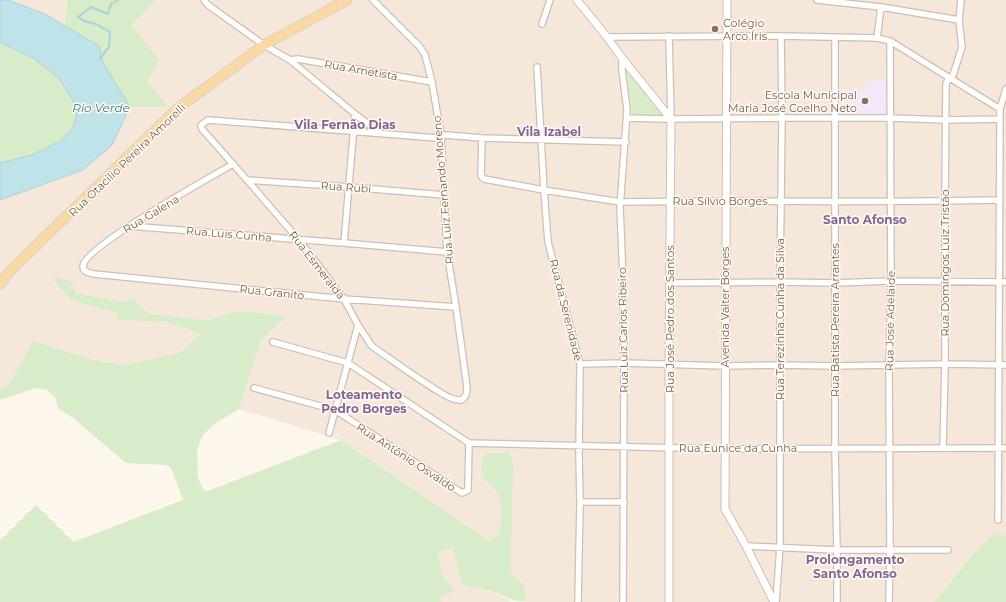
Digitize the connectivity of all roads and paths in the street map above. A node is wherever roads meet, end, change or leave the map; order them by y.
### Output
1 (204, 0) edge
2 (347, 0) edge
3 (373, 0) edge
4 (550, 0) edge
5 (577, 0) edge
6 (727, 0) edge
7 (817, 0) edge
8 (961, 0) edge
9 (881, 7) junction
10 (959, 20) junction
11 (542, 24) dead end
12 (669, 36) junction
13 (781, 36) junction
14 (607, 37) junction
15 (727, 37) junction
16 (834, 38) junction
17 (877, 38) junction
18 (890, 41) junction
19 (264, 45) junction
20 (622, 58) junction
21 (290, 60) junction
22 (537, 67) dead end
23 (950, 78) junction
24 (432, 82) junction
25 (1006, 89) edge
26 (1000, 109) junction
27 (355, 114) junction
28 (627, 118) junction
29 (726, 118) junction
30 (782, 118) junction
31 (835, 118) junction
32 (891, 118) junction
33 (671, 119) junction
34 (1000, 119) junction
35 (946, 120) junction
36 (353, 132) junction
37 (381, 134) junction
38 (441, 136) junction
39 (482, 138) junction
40 (541, 140) junction
41 (626, 142) junction
42 (1003, 146) edge
43 (233, 164) junction
44 (247, 180) junction
45 (348, 187) junction
46 (544, 190) junction
47 (444, 195) junction
48 (1000, 200) junction
49 (670, 201) junction
50 (725, 201) junction
51 (781, 201) junction
52 (835, 201) junction
53 (890, 201) junction
54 (620, 202) junction
55 (945, 202) junction
56 (130, 226) junction
57 (298, 239) junction
58 (344, 243) junction
59 (447, 252) junction
60 (88, 273) joint
61 (891, 281) junction
62 (726, 282) junction
63 (780, 282) junction
64 (945, 282) junction
65 (1003, 282) edge
66 (670, 283) junction
67 (835, 283) junction
68 (0, 284) edge
69 (344, 299) junction
70 (456, 307) junction
71 (358, 325) junction
72 (273, 342) dead end
73 (348, 363) junction
74 (624, 363) junction
75 (580, 364) junction
76 (669, 364) junction
77 (945, 364) junction
78 (780, 365) junction
79 (889, 365) junction
80 (999, 365) junction
81 (1006, 365) edge
82 (724, 366) junction
83 (834, 366) junction
84 (254, 388) dead end
85 (463, 399) joint
86 (335, 410) junction
87 (329, 433) dead end
88 (469, 443) junction
89 (579, 446) junction
90 (624, 446) junction
91 (669, 448) junction
92 (943, 448) junction
93 (999, 448) junction
94 (1006, 448) edge
95 (725, 449) junction
96 (780, 449) junction
97 (834, 449) junction
98 (889, 449) junction
99 (580, 502) junction
100 (624, 502) junction
101 (998, 520) dead end
102 (746, 546) junction
103 (780, 547) junction
104 (838, 550) junction
105 (890, 550) junction
106 (948, 550) dead end
107 (578, 602) edge
108 (623, 602) edge
109 (669, 602) edge
110 (775, 602) edge
111 (837, 602) edge
112 (889, 602) edge

1 - 19 street
2 - 19 main road, Rua Otacilio Pereira Amorelli
3 - 24 street, Rua Luiz Fernando Moreno
4 - 11 street
5 - 14 street
6 - 15 street, Avenida Valter Borges
7 - 9 street
8 - 10 street, Rua Domingos Luiz Tristão
9 - 10 street
9 - 17 street
10 - 23 street, Rua Domingos Luiz Tristão
12 - 14 street
12 - 15 street
12 - 33 street, Rua José Pedro dos Santos
13 - 15 street
13 - 16 street
13 - 30 street, Rua Terezinha Cunha da Silva
14 - 20 street
15 - 29 street, Avenida Valter Borges
16 - 17 street
16 - 31 street, Rua Batista Pereira Arrantes
17 - 18 street
18 - 23 street
18 - 32 street, Rua José Adelaide
19 - 21 street
19 - 68 main road, Rua Otacilio Pereira Amorelli
20 - 28 street, Rua Luiz Carlos Ribeiro
20 - 33 street
21 - 24 street, Rua Ametista
21 - 27 street
22 - 40 street, Rua da Serenidade
23 - 26 street
23 - 35 street, Rua Domingos Luiz Tristão
24 - 38 street, Rua Luiz Fernando Moreno
25 - 26 street
26 - 34 street
27 - 36 street
27 - 37 street
28 - 33 street
28 - 41 street, Rua Luiz Carlos Ribeiro
29 - 30 street
29 - 33 street
29 - 50 street, Avenida Valter Borges
30 - 31 street
30 - 51 street, Rua Terezinha Cunha da Silva
31 - 32 street
31 - 52 street, Rua Batista Pereira Arrantes
32 - 35 street
32 - 53 street, Rua José Adelaide
33 - 49 street, Rua José Pedro dos Santos
34 - 35 street
34 - 42 street
35 - 55 street, Rua Domingos Luiz Tristão
36 - 37 street
36 - 43 street, Rua Esmeralda
36 - 45 street
37 - 38 street
38 - 39 street
38 - 47 street, Rua Luiz Fernando Moreno
39 - 40 street
39 - 46 street, Rua Sílvio Borges
40 - 41 street
40 - 46 street, Rua da Serenidade
41 - 54 street, Rua Luiz Carlos Ribeiro
42 - 48 street
43 - 44 street, Rua Esmeralda
43 - 56 street, Rua Galena
44 - 45 street, Rua Rubi
44 - 57 street, Rua Esmeralda
45 - 47 street, Rua Rubi
45 - 58 street
46 - 54 street, Rua Sílvio Borges
46 - 75 street, Rua da Serenidade
47 - 59 street, Rua Luiz Fernando Moreno
48 - 55 street, Rua Sílvio Borges
48 - 65 street
49 - 50 street, Rua Sílvio Borges
49 - 54 street, Rua Sílvio Borges
49 - 66 street, Rua José Pedro dos Santos
50 - 51 street, Rua Sílvio Borges
50 - 62 street, Avenida Valter Borges
51 - 52 street, Rua Sílvio Borges
51 - 63 street, Rua Terezinha Cunha da Silva
52 - 53 street, Rua Sílvio Borges
52 - 67 street, Rua Batista Pereira Arrantes
53 - 55 street, Rua Sílvio Borges
53 - 61 street, Rua José Adelaide
54 - 74 street, Rua Luiz Carlos Ribeiro
55 - 64 street, Rua Domingos Luiz Tristão
56 - 57 street, Rua Luís Cunha
56 - 60 street, Rua Galena
57 - 58 street, Rua Luís Cunha
57 - 69 street, Rua Esmeralda
58 - 59 street, Rua Luís Cunha
59 - 70 street, Rua Luiz Fernando Moreno
60 - 69 street, Rua Granito
61 - 64 street
61 - 67 street
61 - 79 street, Rua José Adelaide
62 - 63 street
62 - 66 street
62 - 82 street, Avenida Valter Borges
63 - 67 street
63 - 78 street, Rua Terezinha Cunha da Silva
64 - 65 street
64 - 77 street, Rua Domingos Luiz Tristão
65 - 80 street
66 - 76 street, Rua José Pedro dos Santos
67 - 83 street, Rua Batista Pereira Arrantes
69 - 70 street, Rua Granito
69 - 71 street, Rua Esmeralda
70 - 85 street, Rua Luiz Fernando Moreno
71 - 73 street
71 - 85 street, Rua Esmeralda
72 - 73 street
73 - 86 street
73 - 88 street
74 - 75 street
74 - 76 street
74 - 90 street, Rua Luiz Carlos Ribeiro
75 - 89 street, Rua da Serenidade
76 - 82 street
76 - 91 street, Rua José Pedro dos Santos
77 - 79 street
77 - 80 street
77 - 92 street, Rua Domingos Luiz Tristão
78 - 82 street
78 - 83 street
78 - 96 street, Rua Terezinha Cunha da Silva
79 - 83 street
79 - 98 street, Rua José Adelaide
80 - 81 street
80 - 93 street
82 - 95 street, Avenida Valter Borges
83 - 97 street, Rua Batista Pereira Arrantes
84 - 86 street, Rua Antônio Osvaldo
86 - 87 street
86 - 88 street, Rua Antônio Osvaldo
88 - 89 street, Rua Eunice da Cunha
89 - 90 street, Rua Eunice da Cunha
89 - 99 street, Rua da Serenidade
90 - 91 street, Rua Eunice da Cunha
90 - 100 street, Rua Luiz Carlos Ribeiro
91 - 95 street, Rua Eunice da Cunha
91 - 109 street, Rua José Pedro dos Santos
92 - 93 street, Rua Eunice da Cunha
92 - 98 street, Rua Eunice da Cunha
93 - 94 street, Rua Eunice da Cunha
93 - 101 street
95 - 96 street, Rua Eunice da Cunha
95 - 102 street, Avenida Valter Borges
96 - 97 street, Rua Eunice da Cunha
96 - 103 street, Rua Terezinha Cunha da Silva
97 - 98 street, Rua Eunice da Cunha
97 - 104 street, Rua Batista Pereira Arrantes
98 - 105 street, Rua José Adelaide
99 - 100 street
99 - 107 street, Rua da Serenidade
100 - 108 street, Rua Luiz Carlos Ribeiro
102 - 103 street
102 - 110 street, Avenida Valter Borges
103 - 104 street
103 - 110 street, Rua Terezinha Cunha da Silva
104 - 105 street
104 - 111 street, Rua Batista Pereira Arrantes
105 - 106 street
105 - 112 street, Rua José Adelaide

